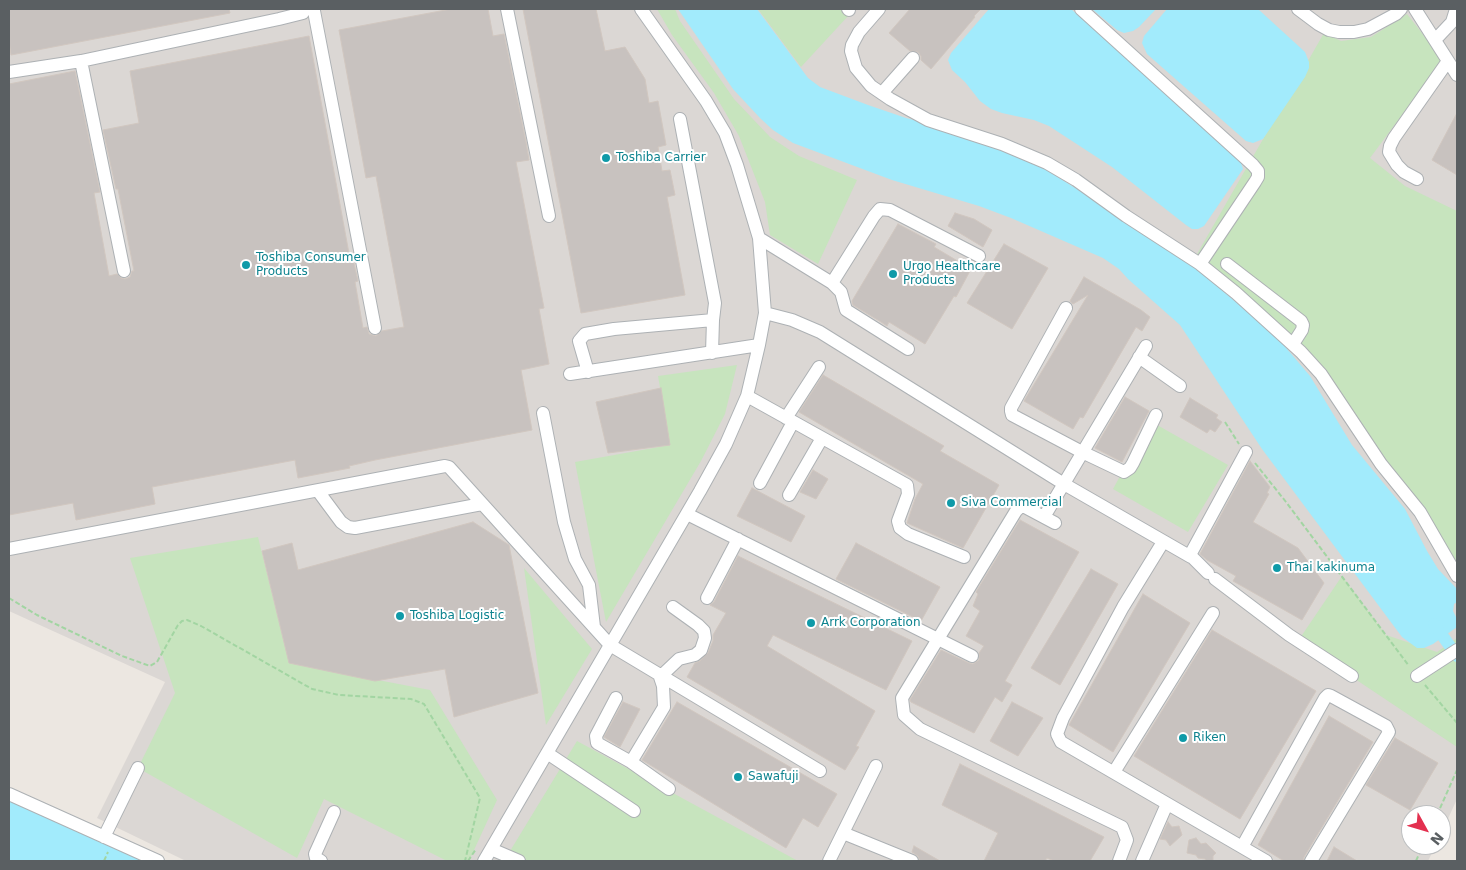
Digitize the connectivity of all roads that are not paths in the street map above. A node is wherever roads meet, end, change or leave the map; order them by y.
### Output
1 (507, 9) edge
2 (642, 9) edge
3 (879, 9) edge
4 (1081, 9) edge
5 (1298, 9) edge
6 (1402, 9) edge
7 (1415, 9) edge
8 (310, 10) edge
9 (1456, 12) edge
10 (1435, 40) junction
11 (913, 58) dead end
12 (81, 61) junction
13 (1448, 61) junction
14 (9, 72) edge
15 (1457, 76) edge
16 (882, 93) junction
17 (680, 119) dead end
18 (1417, 179) dead end
19 (550, 216) dead end
20 (758, 238) junction
21 (979, 256) dead end
22 (1200, 264) junction
23 (1227, 264) dead end
24 (124, 271) dead end
25 (832, 282) junction
26 (1066, 308) dead end
27 (765, 313) junction
28 (713, 320) junction
29 (375, 328) dead end
30 (1293, 344) junction
31 (759, 345) junction
32 (1146, 346) dead end
33 (908, 349) dead end
34 (712, 352) junction
35 (1139, 357) junction
36 (819, 367) dead end
37 (588, 372) junction
38 (570, 374) dead end
39 (1180, 386) dead end
40 (746, 396) junction
41 (543, 413) dead end
42 (1156, 415) dead end
43 (790, 420) junction
44 (822, 438) junction
45 (1082, 452) junction
46 (1246, 452) road end
47 (760, 483) dead end
48 (1064, 484) junction
49 (318, 490) junction
50 (789, 495) dead end
51 (482, 504) junction
52 (687, 514) junction
53 (738, 539) junction
54 (1163, 542) junction
55 (9, 549) edge
56 (1191, 557) junction
57 (964, 558) dead end
58 (1457, 576) edge
59 (707, 598) dead end
60 (673, 607) dead end
61 (1213, 613) dead end
62 (594, 627) junction
63 (939, 639) junction
64 (610, 645) junction
65 (1457, 650) edge
66 (972, 656) dead end
67 (1352, 676) dead end
68 (1417, 676) road end
69 (660, 677) junction
70 (616, 698) dead end
71 (547, 753) junction
72 (630, 762) junction
73 (876, 766) dead end
74 (138, 768) dead end
75 (820, 771) dead end
76 (1114, 772) junction
77 (669, 789) dead end
78 (9, 794) edge
79 (1168, 804) junction
80 (634, 810) dead end
81 (334, 812) dead end
82 (843, 833) junction
83 (104, 837) junction
84 (1242, 847) junction
85 (491, 849) junction
86 (158, 861) edge
87 (320, 861) edge
88 (484, 861) edge
89 (519, 861) edge
90 (829, 861) edge
91 (912, 861) edge
92 (1119, 861) edge
93 (1143, 861) edge
94 (1266, 861) edge
95 (1311, 861) edge

1 - 19 street
2 - 20 street
3 - 16 street
4 - 22 street
5 - 6 street
7 - 10 street
8 - 12 street
8 - 29 street
9 - 10 street
10 - 13 street
11 - 16 street
12 - 14 street
12 - 24 street
13 - 15 street
13 - 18 street
16 - 22 street
17 - 28 street
20 - 25 street
20 - 27 street
21 - 25 street
22 - 30 street
23 - 30 street
25 - 33 street
26 - 45 street
27 - 31 street
27 - 48 street
28 - 34 street
28 - 37 street
30 - 58 street
31 - 34 street
31 - 40 street
32 - 35 street
34 - 37 street
35 - 39 street
35 - 45 street
36 - 43 street
37 - 38 street
40 - 43 street
40 - 52 street
41 - 62 street
42 - 45 street
43 - 44 street
43 - 47 street
44 - 50 street
44 - 57 street
45 - 48 street
46 - 56 street
48 - 54 street
48 - 63 street
49 - 51 street
49 - 51 street
49 - 55 street
51 - 62 street
52 - 53 street
52 - 64 street
53 - 59 street
53 - 63 street
54 - 56 street
54 - 76 street
56 - 67 street
60 - 69 street
61 - 76 street
62 - 64 street
63 - 66 street
63 - 92 street
64 - 69 street
64 - 71 street
65 - 68 street
69 - 72 street
69 - 75 street
70 - 72 street
71 - 80 street
71 - 85 street
72 - 77 street
73 - 82 street
74 - 83 street
76 - 79 street
78 - 83 street
79 - 84 street
79 - 93 street
81 - 87 street
82 - 90 street
82 - 91 street
83 - 86 street
84 - 94 street
84 - 95 street
85 - 88 street
85 - 89 street

